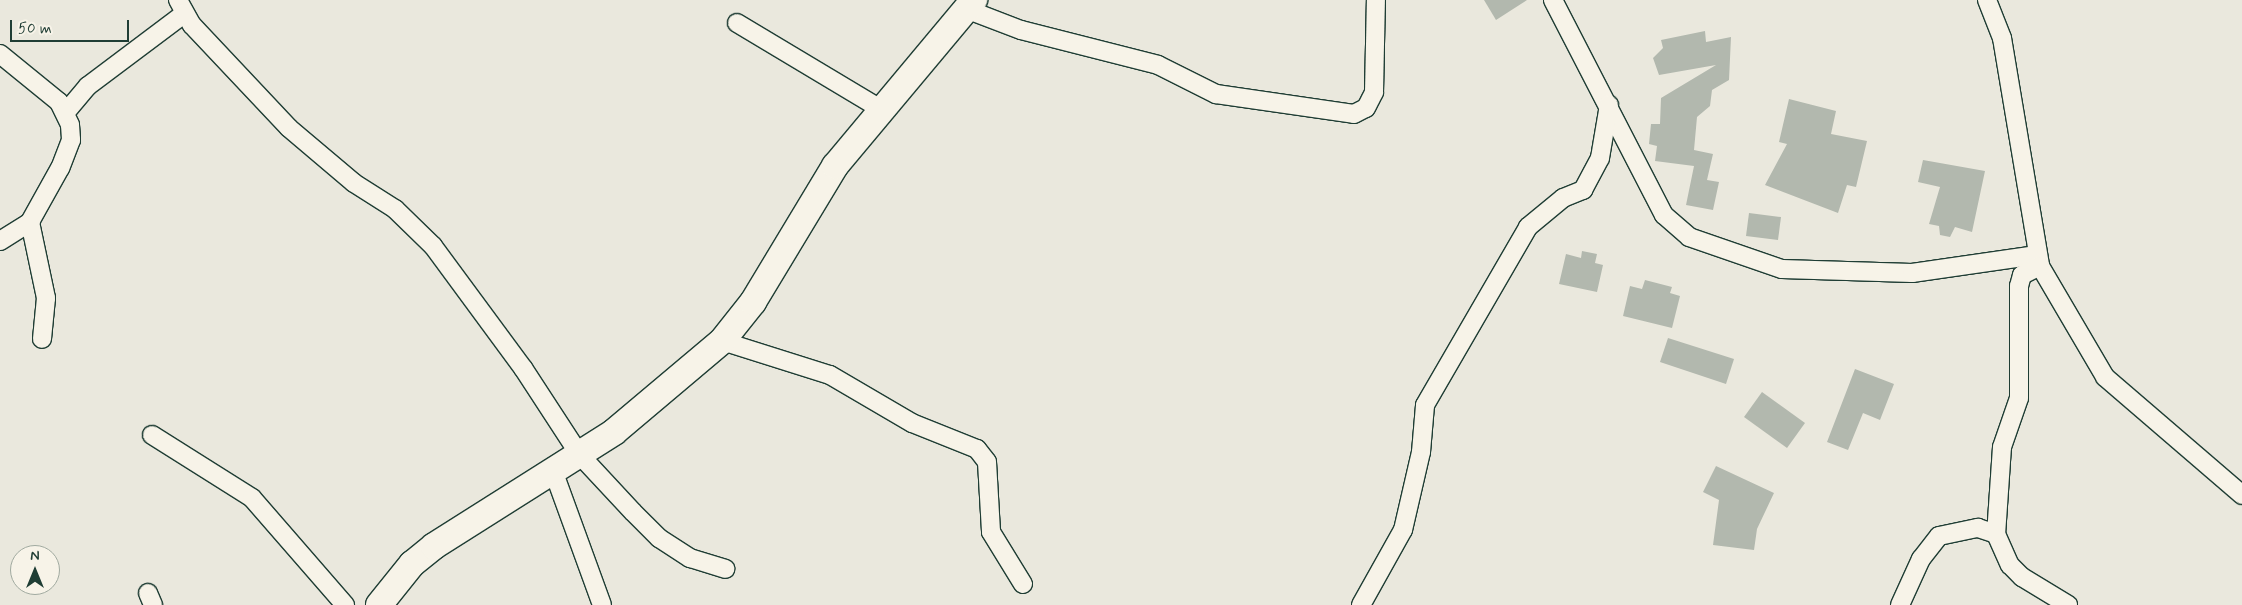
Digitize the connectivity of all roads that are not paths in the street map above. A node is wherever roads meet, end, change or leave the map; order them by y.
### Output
1 (1376, 0) edge
2 (1553, 0) edge
3 (1987, 0) edge
4 (970, 5) edge
5 (181, 7) edge
6 (737, 23) dead end
7 (0, 54) edge
8 (1609, 105) junction
9 (879, 108) junction
10 (66, 112) junction
11 (30, 222) junction
12 (0, 241) edge
13 (2039, 261) junction
14 (42, 339) dead end
15 (722, 341) junction
16 (152, 435) dead end
17 (579, 454) junction
18 (554, 473) junction
19 (2242, 495) edge
20 (1996, 534) junction
21 (725, 569) dead end
22 (1023, 584) dead end
23 (345, 605) edge
24 (380, 605) edge
25 (602, 605) edge
26 (1361, 605) edge
27 (1900, 605) edge
28 (2068, 605) edge

1 - 4 street
2 - 8 street
3 - 13 street
4 - 9 street
5 - 10 street
5 - 17 street
6 - 9 street
7 - 10 street
8 - 13 street
8 - 26 street
9 - 15 street
10 - 11 street
11 - 12 street
11 - 14 street
13 - 19 street
13 - 20 street
15 - 17 street
15 - 22 street
16 - 23 street
17 - 18 street
17 - 21 street
18 - 24 street
18 - 25 street
20 - 27 street
20 - 28 street

